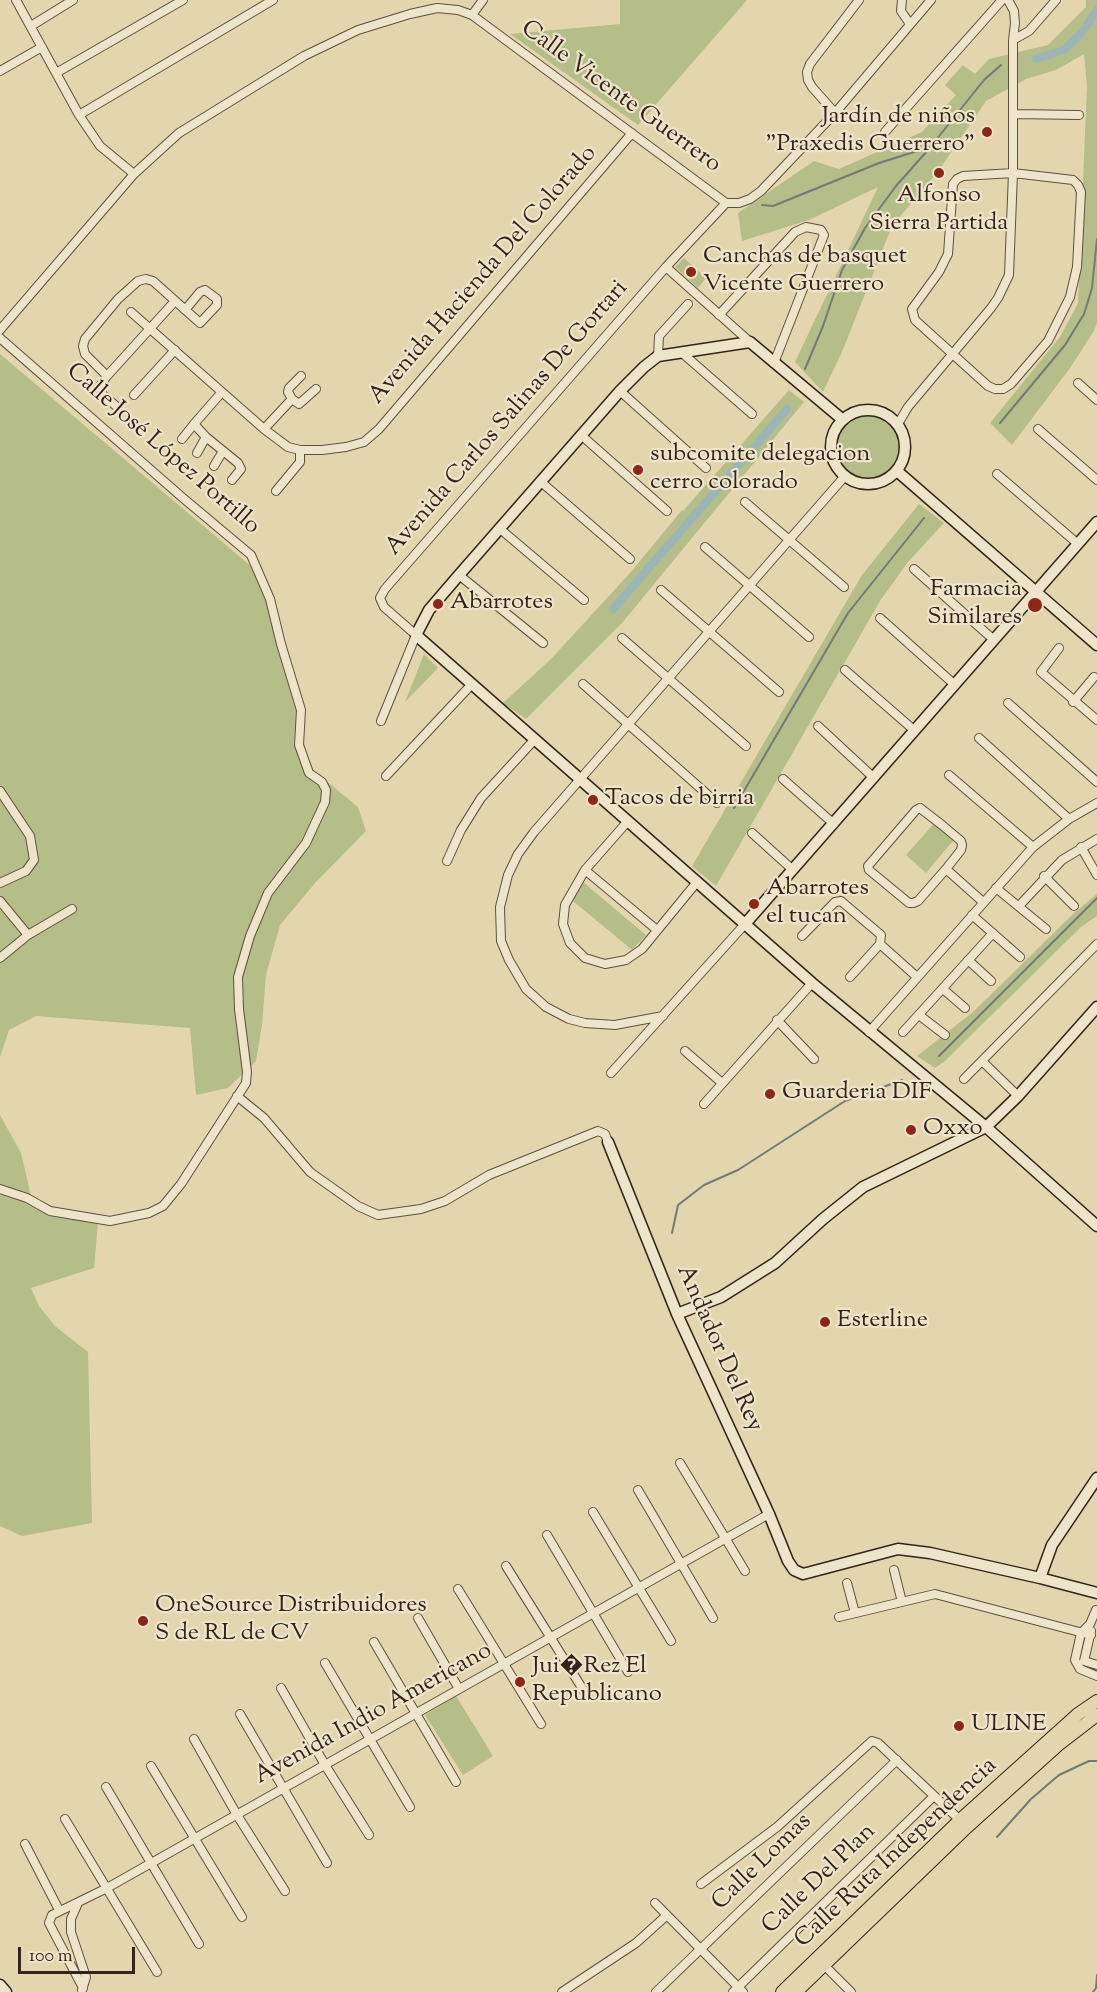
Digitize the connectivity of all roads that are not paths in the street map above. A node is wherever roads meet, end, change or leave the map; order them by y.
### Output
1 (16, 0) edge
2 (73, 0) edge
3 (183, 0) edge
4 (273, 0) edge
5 (483, 0) edge
6 (859, 0) edge
7 (902, 0) edge
8 (931, 0) edge
9 (1002, 0) edge
10 (1008, 0) edge
11 (1056, 0) edge
12 (472, 15) junction
13 (910, 24) junction
14 (30, 26) junction
15 (1013, 40) junction
16 (42, 47) junction
17 (0, 71) edge
18 (56, 73) junction
19 (835, 113) junction
20 (1014, 114) junction
21 (79, 115) junction
22 (1079, 115) dead end
23 (885, 132) dead end
24 (632, 133) junction
25 (1013, 173) junction
26 (134, 174) junction
27 (726, 203) junction
28 (666, 267) junction
29 (175, 301) junction
30 (688, 304) dead end
31 (185, 310) junction
32 (131, 312) dead end
33 (719, 315) junction
34 (150, 329) junction
35 (0, 330) edge
36 (0, 338) edge
37 (750, 342) junction
38 (174, 350) junction
39 (681, 352) junction
40 (953, 355) junction
41 (658, 356) junction
42 (774, 363) junction
43 (107, 376) junction
44 (300, 376) dead end
45 (1078, 383) dead end
46 (316, 389) dead end
47 (620, 391) junction
48 (222, 392) junction
49 (134, 395) dead end
50 (292, 399) junction
51 (1097, 400) edge
52 (116, 406) dead end
53 (752, 414) dead end
54 (843, 420) junction
55 (194, 424) junction
56 (898, 424) junction
57 (264, 429) junction
58 (1038, 429) dead end
59 (581, 435) junction
60 (206, 437) junction
61 (182, 439) dead end
62 (300, 450) junction
63 (223, 451) junction
64 (197, 453) dead end
65 (214, 466) dead end
66 (706, 468) dead end
67 (897, 471) junction
68 (998, 474) dead end
69 (845, 476) junction
70 (232, 480) dead end
71 (1097, 480) edge
72 (540, 482) junction
73 (276, 491) dead end
74 (745, 502) dead end
75 (667, 511) dead end
76 (1097, 522) edge
77 (499, 528) junction
78 (789, 540) junction
79 (1078, 544) junction
80 (705, 547) dead end
81 (630, 559) dead end
82 (914, 569) dead end
83 (459, 575) junction
84 (750, 585) junction
85 (843, 586) dead end
86 (661, 590) dead end
87 (1036, 592) junction
88 (584, 600) dead end
89 (880, 618) dead end
90 (709, 632) junction
91 (416, 635) junction
92 (809, 637) dead end
93 (622, 638) dead end
94 (994, 640) junction
95 (543, 643) dead end
96 (1097, 645) edge
97 (1059, 648) dead end
98 (845, 670) dead end
99 (1094, 677) dead end
100 (669, 678) junction
101 (472, 684) junction
102 (583, 684) dead end
103 (955, 685) junction
104 (779, 692) dead end
105 (1073, 702) junction
106 (1008, 703) dead end
107 (1097, 720) edge
108 (381, 721) dead end
109 (629, 724) junction
110 (818, 726) dead end
111 (915, 731) junction
112 (978, 738) dead end
113 (535, 739) junction
114 (746, 746) dead end
115 (949, 775) dead end
116 (386, 776) dead end
117 (874, 778) junction
118 (580, 779) junction
119 (783, 779) dead end
120 (1097, 782) edge
121 (0, 791) edge
122 (717, 803) dead end
123 (1097, 803) edge
124 (1069, 819) junction
125 (628, 821) junction
126 (834, 824) junction
127 (752, 833) dead end
128 (1097, 839) edge
129 (1033, 846) junction
130 (1081, 848) junction
131 (447, 861) dead end
132 (946, 869) junction
133 (585, 870) junction
134 (793, 870) junction
135 (1097, 875) edge
136 (1044, 876) junction
137 (697, 882) junction
138 (0, 883) edge
139 (996, 888) junction
140 (0, 901) edge
141 (983, 902) junction
142 (1019, 906) junction
143 (1074, 906) dead end
144 (72, 909) dead end
145 (972, 915) junction
146 (745, 924) junction
147 (1047, 929) dead end
148 (657, 930) junction
149 (993, 933) junction
150 (27, 935) junction
151 (802, 936) dead end
152 (880, 944) junction
153 (1097, 944) edge
154 (1020, 957) dead end
155 (0, 958) edge
156 (968, 960) junction
157 (850, 977) dead end
158 (917, 977) junction
159 (991, 981) dead end
160 (812, 983) junction
161 (943, 988) junction
162 (1097, 1007) edge
163 (965, 1008) dead end
164 (919, 1015) junction
165 (663, 1016) junction
166 (777, 1020) junction
167 (869, 1032) junction
168 (903, 1032) dead end
169 (945, 1035) dead end
170 (685, 1051) dead end
171 (814, 1059) dead end
172 (982, 1061) junction
173 (611, 1073) dead end
174 (964, 1079) dead end
175 (722, 1083) junction
176 (237, 1096) junction
177 (1018, 1096) junction
178 (704, 1104) dead end
179 (986, 1127) junction
180 (608, 1142) joint
181 (0, 1189) edge
182 (1097, 1226) edge
183 (677, 1314) junction
184 (680, 1463) dead end
185 (1097, 1478) edge
186 (638, 1490) dead end
187 (593, 1512) dead end
188 (769, 1514) junction
189 (547, 1535) dead end
190 (725, 1539) junction
191 (681, 1564) junction
192 (506, 1566) dead end
193 (894, 1570) dead end
194 (745, 1571) dead end
195 (1040, 1578) junction
196 (847, 1583) dead end
197 (458, 1588) dead end
198 (639, 1588) junction
199 (1097, 1593) edge
200 (903, 1602) junction
201 (1096, 1610) edge
202 (855, 1613) junction
203 (593, 1614) junction
204 (839, 1617) dead end
205 (418, 1618) dead end
206 (713, 1618) dead end
207 (1090, 1624) junction
208 (1082, 1633) junction
209 (1091, 1635) junction
210 (550, 1638) junction
211 (671, 1641) dead end
212 (374, 1642) dead end
213 (325, 1663) dead end
214 (504, 1664) junction
215 (1097, 1665) edge
216 (628, 1672) dead end
217 (1097, 1676) edge
218 (281, 1688) dead end
219 (459, 1689) junction
220 (587, 1696) dead end
221 (1097, 1701) edge
222 (240, 1714) dead end
223 (416, 1714) junction
224 (1097, 1715) edge
225 (541, 1724) dead end
226 (194, 1739) dead end
227 (369, 1740) junction
228 (897, 1760) junction
229 (325, 1765) junction
230 (151, 1766) dead end
231 (456, 1782) dead end
232 (106, 1787) dead end
233 (282, 1789) junction
234 (934, 1796) junction
235 (410, 1807) dead end
236 (237, 1815) junction
237 (65, 1819) dead end
238 (963, 1824) junction
239 (369, 1835) dead end
240 (194, 1839) junction
241 (25, 1844) dead end
242 (151, 1863) junction
243 (327, 1863) dead end
244 (701, 1884) dead end
245 (107, 1888) junction
246 (285, 1891) dead end
247 (78, 1903) junction
248 (655, 1903) dead end
249 (59, 1910) junction
250 (666, 1916) junction
251 (242, 1917) dead end
252 (199, 1944) dead end
253 (700, 1951) junction
254 (820, 1961) junction
255 (157, 1972) dead end
256 (0, 1985) edge
257 (82, 1990) edge
258 (738, 1990) edge
259 (6, 1992) edge
260 (562, 1992) edge
261 (656, 1992) edge
262 (782, 1992) edge
263 (796, 1992) edge
264 (851, 1992) edge

1 - 14 street
2 - 14 street
3 - 18 street
4 - 21 street
5 - 12 street
6 - 19 street
7 - 13 street
8 - 13 street
9 - 23 street
10 - 15 street
11 - 15 street
12 - 24 street, Calle Vicente Guerrero
12 - 26 street, Calle Vicente Guerrero
13 - 19 street
14 - 16 street
15 - 20 street
16 - 17 street
16 - 18 street
18 - 21 street
19 - 27 street
20 - 22 street
20 - 25 street
21 - 26 street
24 - 27 street, Calle Vicente Guerrero
24 - 62 street, Avenida Hacienda Del Colorado
25 - 40 street
25 - 40 street
25 - 40 street
26 - 35 street, Calle Vicente Guerrero
27 - 28 street, Avenida Carlos Salinas De Gortari
28 - 33 street
28 - 91 street, Avenida Carlos Salinas De Gortari
29 - 31 street
29 - 34 street
29 - 43 street
30 - 41 street
31 - 31 street
32 - 34 street
33 - 37 street
33 - 42 street
34 - 38 street
34 - 43 street
36 - 176 street, Calle José López Portillo
37 - 39 street
37 - 42 street
38 - 48 street
38 - 49 street
39 - 41 street
39 - 53 street
40 - 56 street
41 - 47 street
42 - 54 street
43 - 52 street
44 - 50 street
45 - 51 street
46 - 50 street
47 - 59 street
47 - 66 street
48 - 55 street
48 - 57 street
50 - 57 street
54 - 56 street
54 - 69 street
55 - 60 street
55 - 61 street
56 - 67 street
57 - 62 street
58 - 71 street
59 - 72 street
59 - 75 street
60 - 63 street
60 - 64 street
62 - 73 street
63 - 65 street
63 - 70 street
67 - 69 street
67 - 87 street
68 - 79 street
69 - 78 street
72 - 77 street
72 - 81 street
74 - 78 street
76 - 79 street
77 - 83 street
77 - 88 street
78 - 84 street
78 - 85 street
79 - 87 street
80 - 84 street
82 - 94 street
83 - 91 street
83 - 95 street
84 - 90 street
84 - 92 street
86 - 90 street
87 - 94 street
87 - 96 street
89 - 103 street
90 - 100 street
90 - 104 street
91 - 101 street
91 - 108 street
93 - 100 street
94 - 103 street
97 - 105 street
98 - 111 street
99 - 105 street
100 - 109 street
100 - 114 street
101 - 113 street
101 - 116 street
102 - 109 street
103 - 111 street
105 - 107 street
106 - 120 street
109 - 118 street
109 - 122 street
110 - 117 street
111 - 117 street
112 - 124 street
113 - 118 street
113 - 131 street
115 - 129 street
117 - 126 street
118 - 125 street
118 - 165 street
119 - 126 street
121 - 138 street
123 - 124 street
124 - 129 street
125 - 133 street
125 - 137 street
126 - 134 street
127 - 134 street
128 - 130 street
129 - 139 street
130 - 135 street
130 - 136 street
132 - 132 street
132 - 141 street
133 - 148 street
133 - 148 street
134 - 146 street
136 - 142 street
136 - 143 street
137 - 146 street
137 - 148 street
139 - 141 street
139 - 142 street
140 - 150 street
141 - 145 street
142 - 147 street
144 - 150 street
145 - 149 street
145 - 158 street
146 - 160 street
146 - 165 street
149 - 154 street
149 - 156 street
150 - 155 street
151 - 152 street
152 - 157 street
152 - 158 street
153 - 172 street
156 - 159 street
156 - 161 street
158 - 167 street
160 - 166 street
160 - 167 street
161 - 163 street
161 - 164 street
162 - 177 street
164 - 168 street
164 - 169 street
165 - 173 street
166 - 171 street
166 - 175 street
167 - 179 street
170 - 175 street
172 - 174 street
172 - 177 street
175 - 178 street
176 - 180 street
176 - 181 street, Calle José López Portillo
177 - 179 street
179 - 182 street
179 - 183 street
180 - 183 street, Andador Del Rey
183 - 188 street, Andador Del Rey
184 - 190 street
185 - 195 street
186 - 191 street
187 - 198 street
188 - 190 street, Avenida Indio Americano
188 - 195 street, Andador Del Rey
189 - 203 street
190 - 191 street, Avenida Indio Americano
190 - 194 street
191 - 198 street, Avenida Indio Americano
191 - 206 street
192 - 210 street
193 - 200 street
195 - 199 street
196 - 202 street
197 - 214 street
198 - 203 street, Avenida Indio Americano
198 - 211 street
200 - 202 street
200 - 208 street
201 - 207 street
202 - 204 street
203 - 210 street, Avenida Indio Americano
203 - 216 street
205 - 219 street
207 - 208 street
207 - 209 street
208 - 209 street
208 - 217 street
209 - 215 street
210 - 214 street, Avenida Indio Americano
210 - 220 street
212 - 223 street
213 - 227 street
214 - 219 street, Avenida Indio Americano
214 - 225 street
218 - 229 street
219 - 223 street, Avenida Indio Americano
221 - 238 main road, Calle Ruta Independencia
222 - 233 street
223 - 227 street, Avenida Indio Americano
223 - 231 street
224 - 238 main road, Calle Ruta Independencia
226 - 236 street
227 - 229 street, Avenida Indio Americano
227 - 235 street
228 - 234 street
228 - 244 street
228 - 253 street, Calle Lomas
229 - 233 street, Avenida Indio Americano
229 - 239 street
230 - 240 street
232 - 242 street
233 - 236 street, Avenida Indio Americano
233 - 243 street
234 - 238 street
234 - 258 street, Calle Del Plan
236 - 240 street, Avenida Indio Americano
236 - 246 street
237 - 245 street
238 - 254 main road, Calle Ruta Independencia
240 - 242 street, Avenida Indio Americano
240 - 251 street
241 - 249 street
242 - 245 street, Avenida Indio Americano
242 - 252 street
245 - 247 street, Avenida Indio Americano
245 - 255 street
247 - 249 street, Avenida Indio Americano
247 - 257 street
248 - 250 street
249 - 257 street
250 - 253 street
250 - 260 street
253 - 258 street
253 - 261 street, Calle Lomas
254 - 262 main road, Calle Ruta Independencia
254 - 263 main road, Calle Ruta Independencia
254 - 264 street
256 - 259 street

